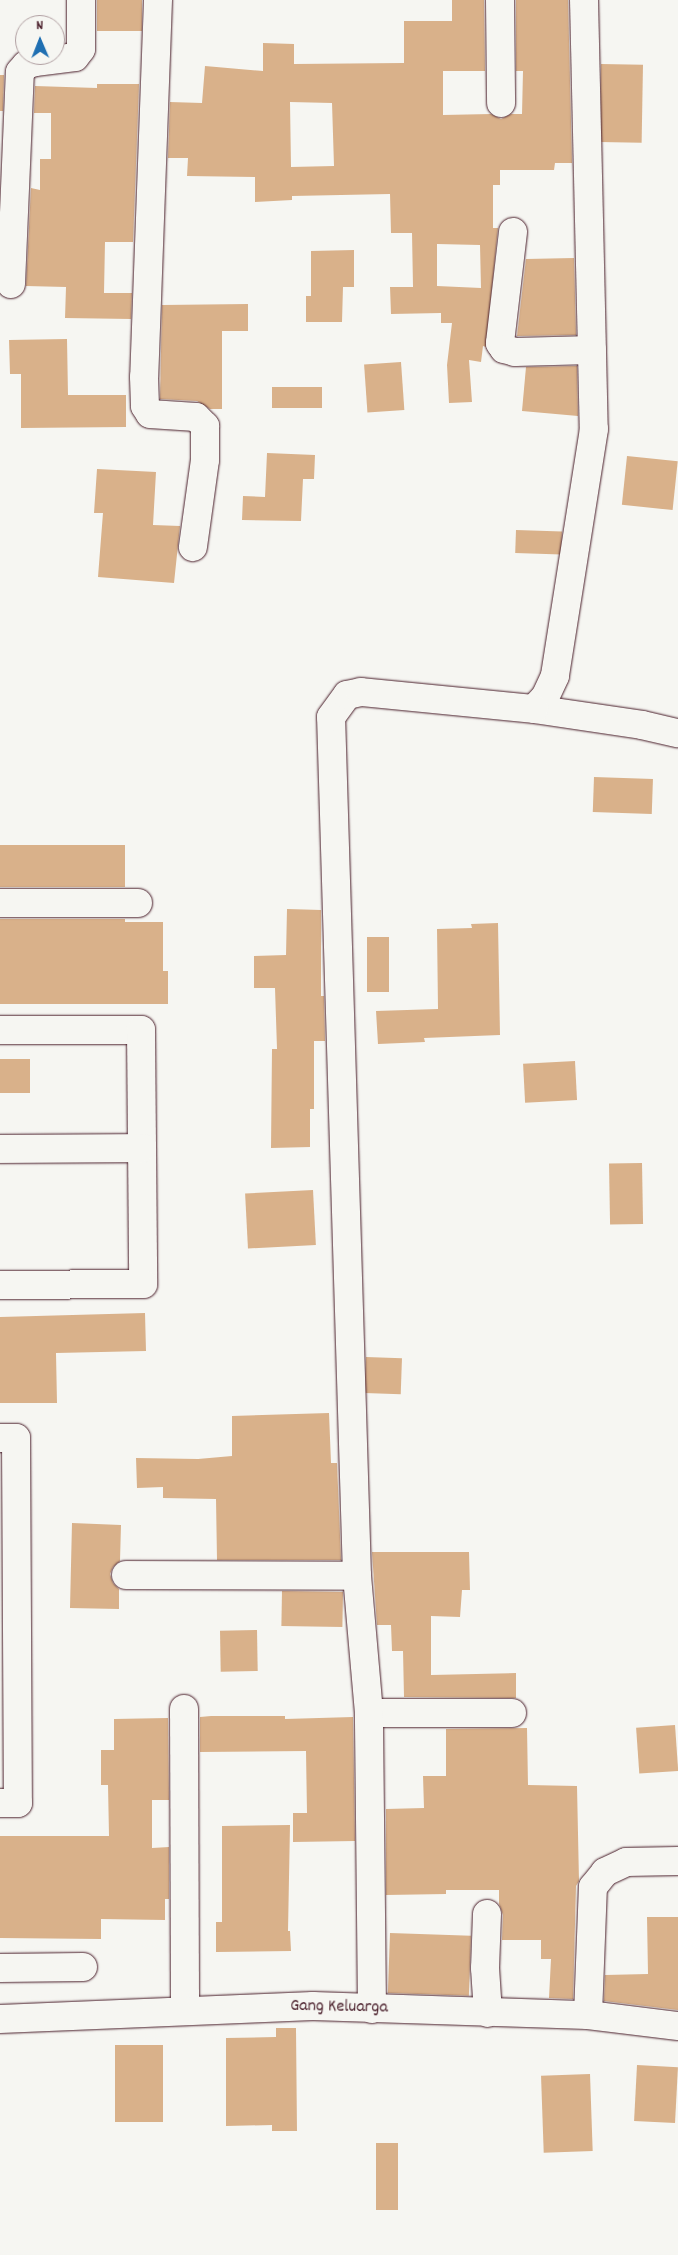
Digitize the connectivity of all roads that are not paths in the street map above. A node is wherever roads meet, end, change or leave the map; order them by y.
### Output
1 (80, 0) edge
2 (158, 0) edge
3 (500, 0) edge
4 (584, 0) edge
5 (501, 103) dead end
6 (513, 232) dead end
7 (11, 284) dead end
8 (592, 350) junction
9 (194, 547) dead end
10 (534, 709) junction
11 (678, 733) edge
12 (0, 903) edge
13 (138, 903) dead end
14 (0, 1030) edge
15 (142, 1148) junction
16 (0, 1149) edge
17 (0, 1285) edge
18 (0, 1438) edge
19 (126, 1574) dead end
20 (357, 1576) junction
21 (184, 1709) dead end
22 (369, 1713) junction
23 (512, 1713) dead end
24 (0, 1803) edge
25 (678, 1861) edge
26 (486, 1914) dead end
27 (84, 1967) dead end
28 (0, 1968) edge
29 (372, 2009) junction
30 (185, 2010) junction
31 (488, 2013) junction
32 (588, 2015) junction
33 (0, 2019) edge
34 (678, 2026) edge

1 - 7 street
2 - 9 street
3 - 5 street
4 - 8 street
6 - 8 street
8 - 10 street
10 - 11 street
10 - 20 street
12 - 13 street
14 - 15 street
15 - 16 street
15 - 17 street
18 - 24 street
19 - 20 street
20 - 22 street
21 - 30 street
22 - 23 street
22 - 29 street
25 - 32 street
26 - 31 street
27 - 28 street
29 - 30 street, Gang Keluarga
29 - 31 street, Gang Keluarga
30 - 33 street, Gang Keluarga
31 - 32 street, Gang Keluarga
32 - 34 street, Gang Keluarga

